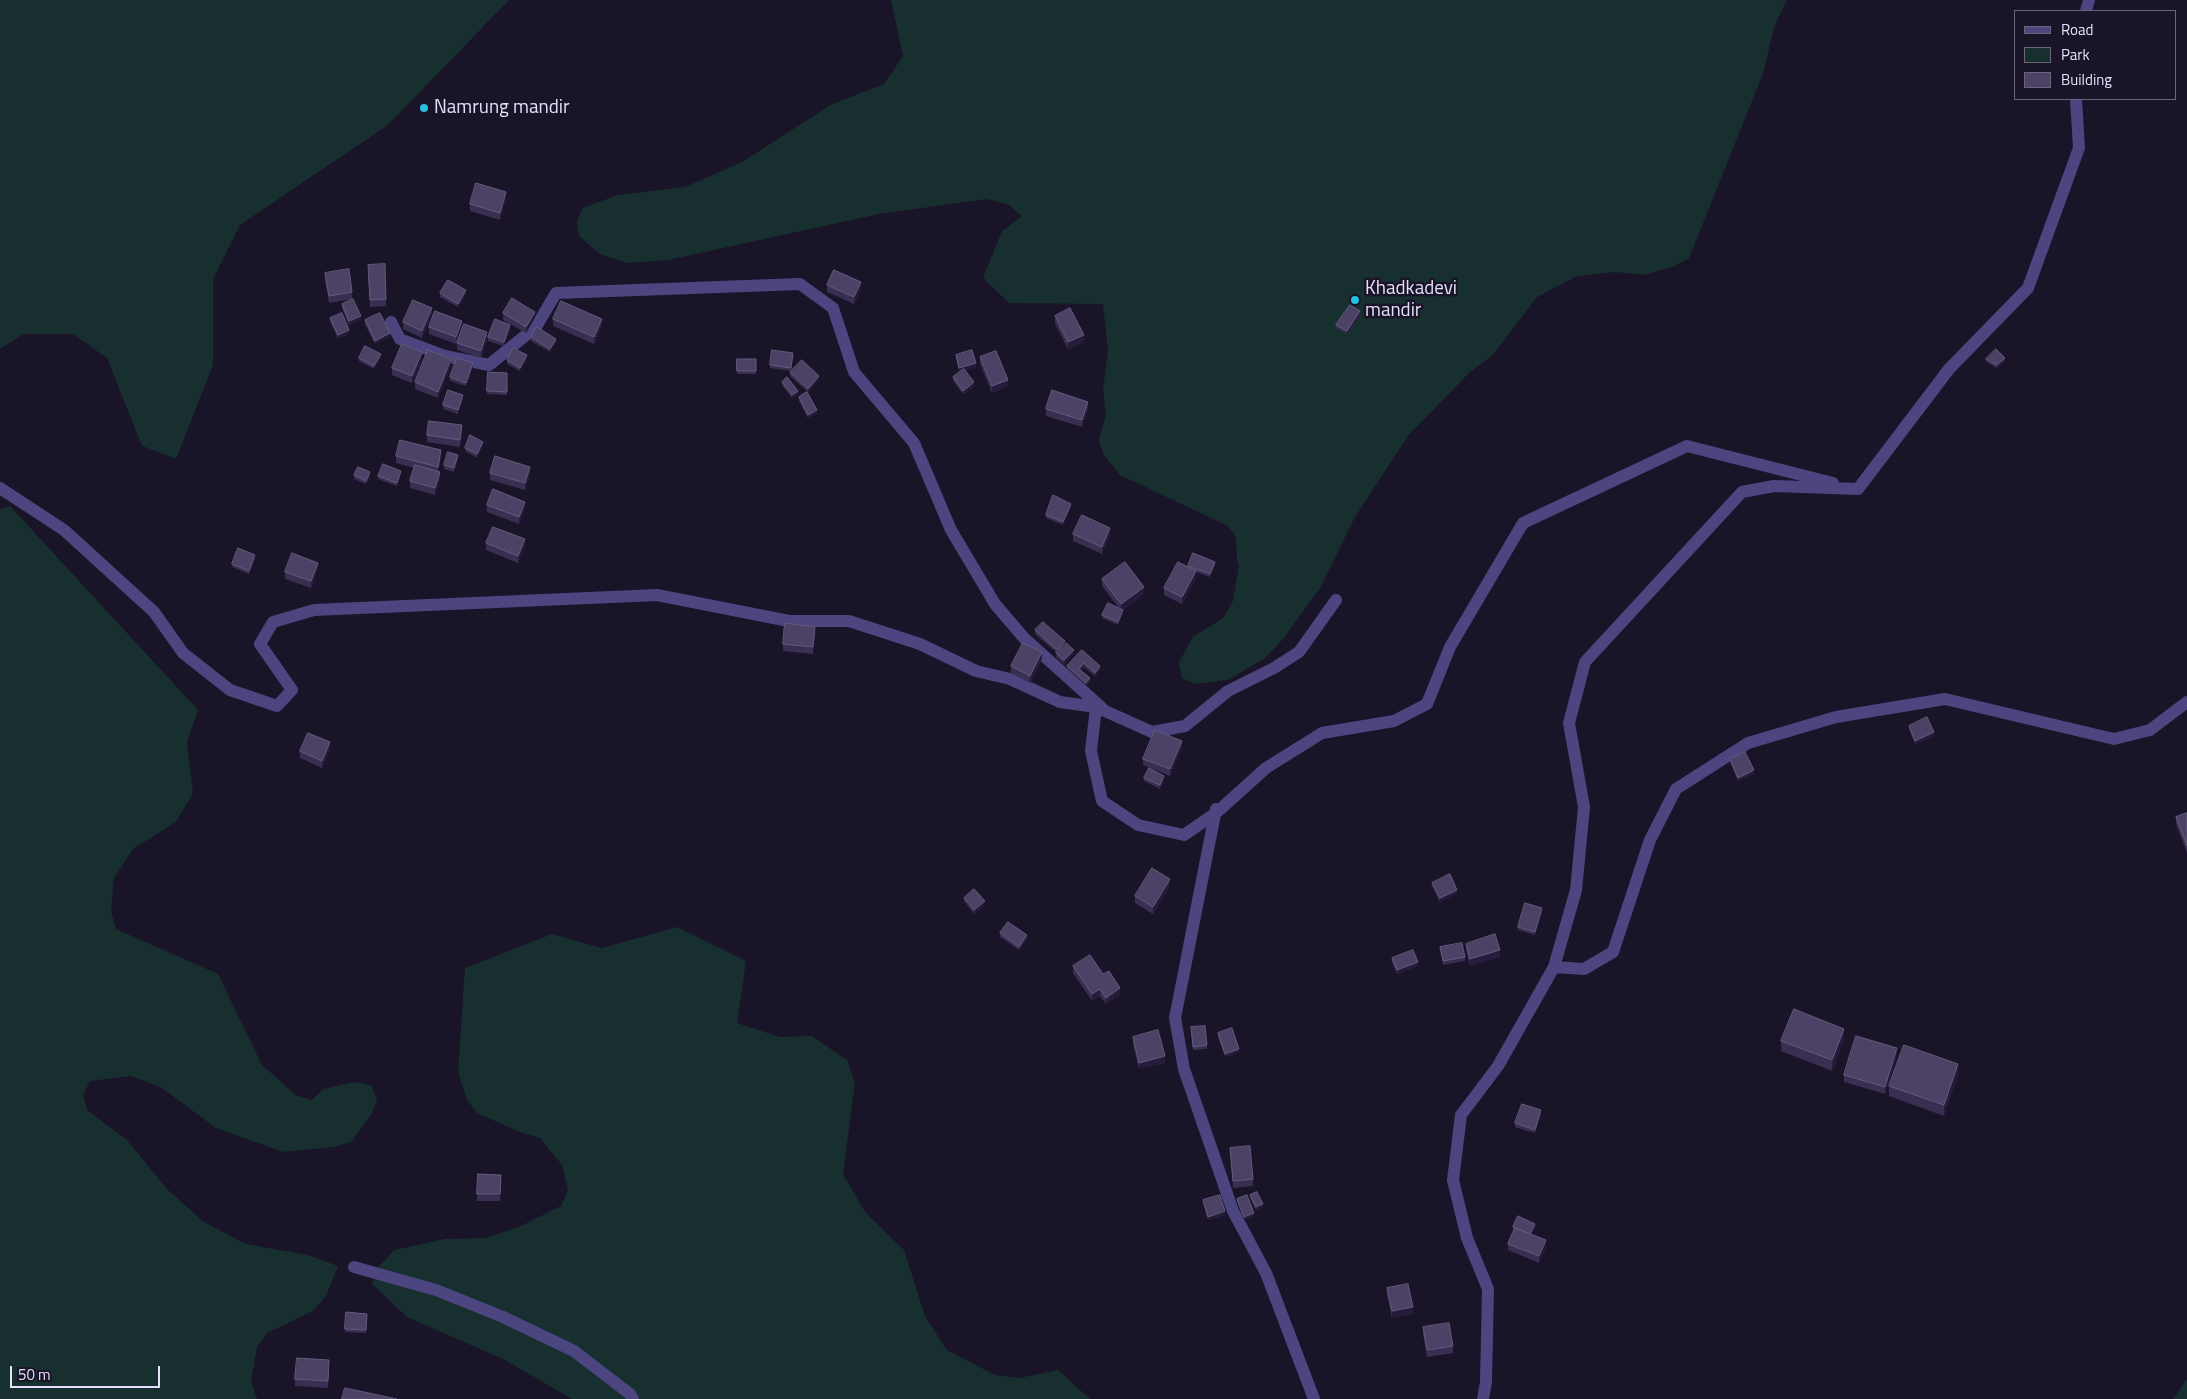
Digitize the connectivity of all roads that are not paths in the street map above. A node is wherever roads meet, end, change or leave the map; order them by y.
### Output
1 (2076, 100) edge
2 (391, 322) dead end
3 (0, 488) edge
4 (1858, 489) junction
5 (1336, 600) dead end
6 (2187, 702) edge
7 (1096, 707) junction
8 (1108, 713) junction
9 (1216, 809) junction
10 (1554, 967) junction
11 (354, 1267) dead end
12 (633, 1399) edge
13 (1314, 1399) edge
14 (1484, 1399) edge

1 - 4 street
2 - 8 street
3 - 7 street
4 - 9 street
4 - 10 street
5 - 8 street
6 - 10 street
7 - 8 street
7 - 9 street
9 - 13 street
10 - 14 street
11 - 12 street

